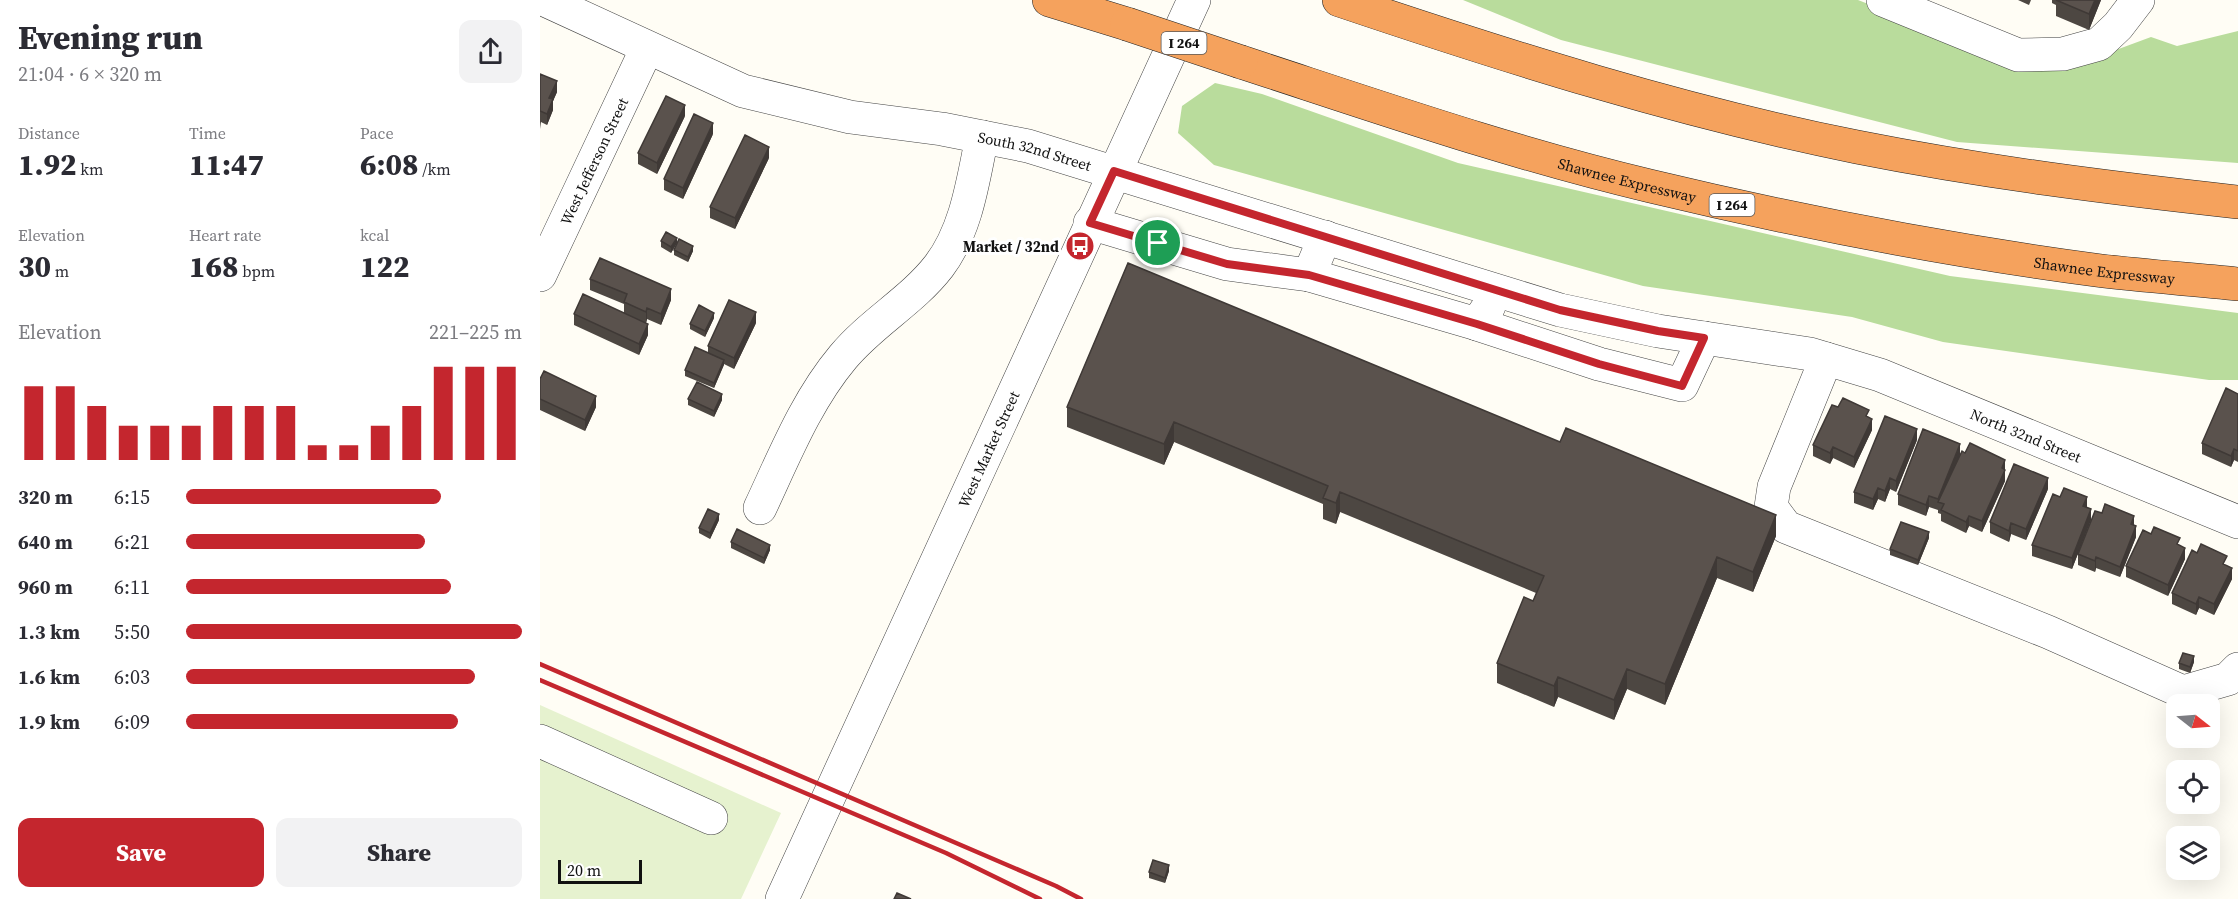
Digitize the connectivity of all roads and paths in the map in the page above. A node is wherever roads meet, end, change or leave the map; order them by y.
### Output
1 (545, 0) edge
2 (1048, 0) edge
3 (1072, 0) edge
4 (1194, 0) edge
5 (1340, 0) edge
6 (2138, 0) edge
7 (1886, 1) edge
8 (1128, 24) junction
9 (647, 48) junction
10 (982, 137) junction
11 (1114, 171) junction
12 (2238, 202) edge
13 (1090, 223) junction
14 (1325, 237) junction
15 (540, 275) edge
16 (1309, 275) junction
17 (2238, 284) edge
18 (1499, 291) junction
19 (1477, 324) junction
20 (1704, 338) junction
21 (1818, 356) junction
22 (760, 508) dead end
23 (2238, 522) edge
24 (2238, 669) edge
25 (540, 741) edge
26 (711, 818) dead end
27 (782, 899) edge

1 - 9 street, South 32nd Street
2 - 8 highway
3 - 8 highway, Shawnee Expressway / I 264
4 - 11 street, West Market Street
5 - 12 highway
6 - 7 street
8 - 17 highway, Shawnee Expressway / I 264, bridge
9 - 10 street, South 32nd Street
9 - 15 street, West Jefferson Street
10 - 11 street, South 32nd Street
10 - 22 street
11 - 13 street, West Market Street
11 - 14 street, South 32nd Street
13 - 16 street
13 - 27 street, West Market Street
14 - 16 street
14 - 18 street, South 32nd Street
16 - 19 street
18 - 19 street
18 - 20 street, South 32nd Street
19 - 20 street
20 - 21 street, South 32nd Street
21 - 23 street, North 32nd Street
21 - 24 street
25 - 26 street

